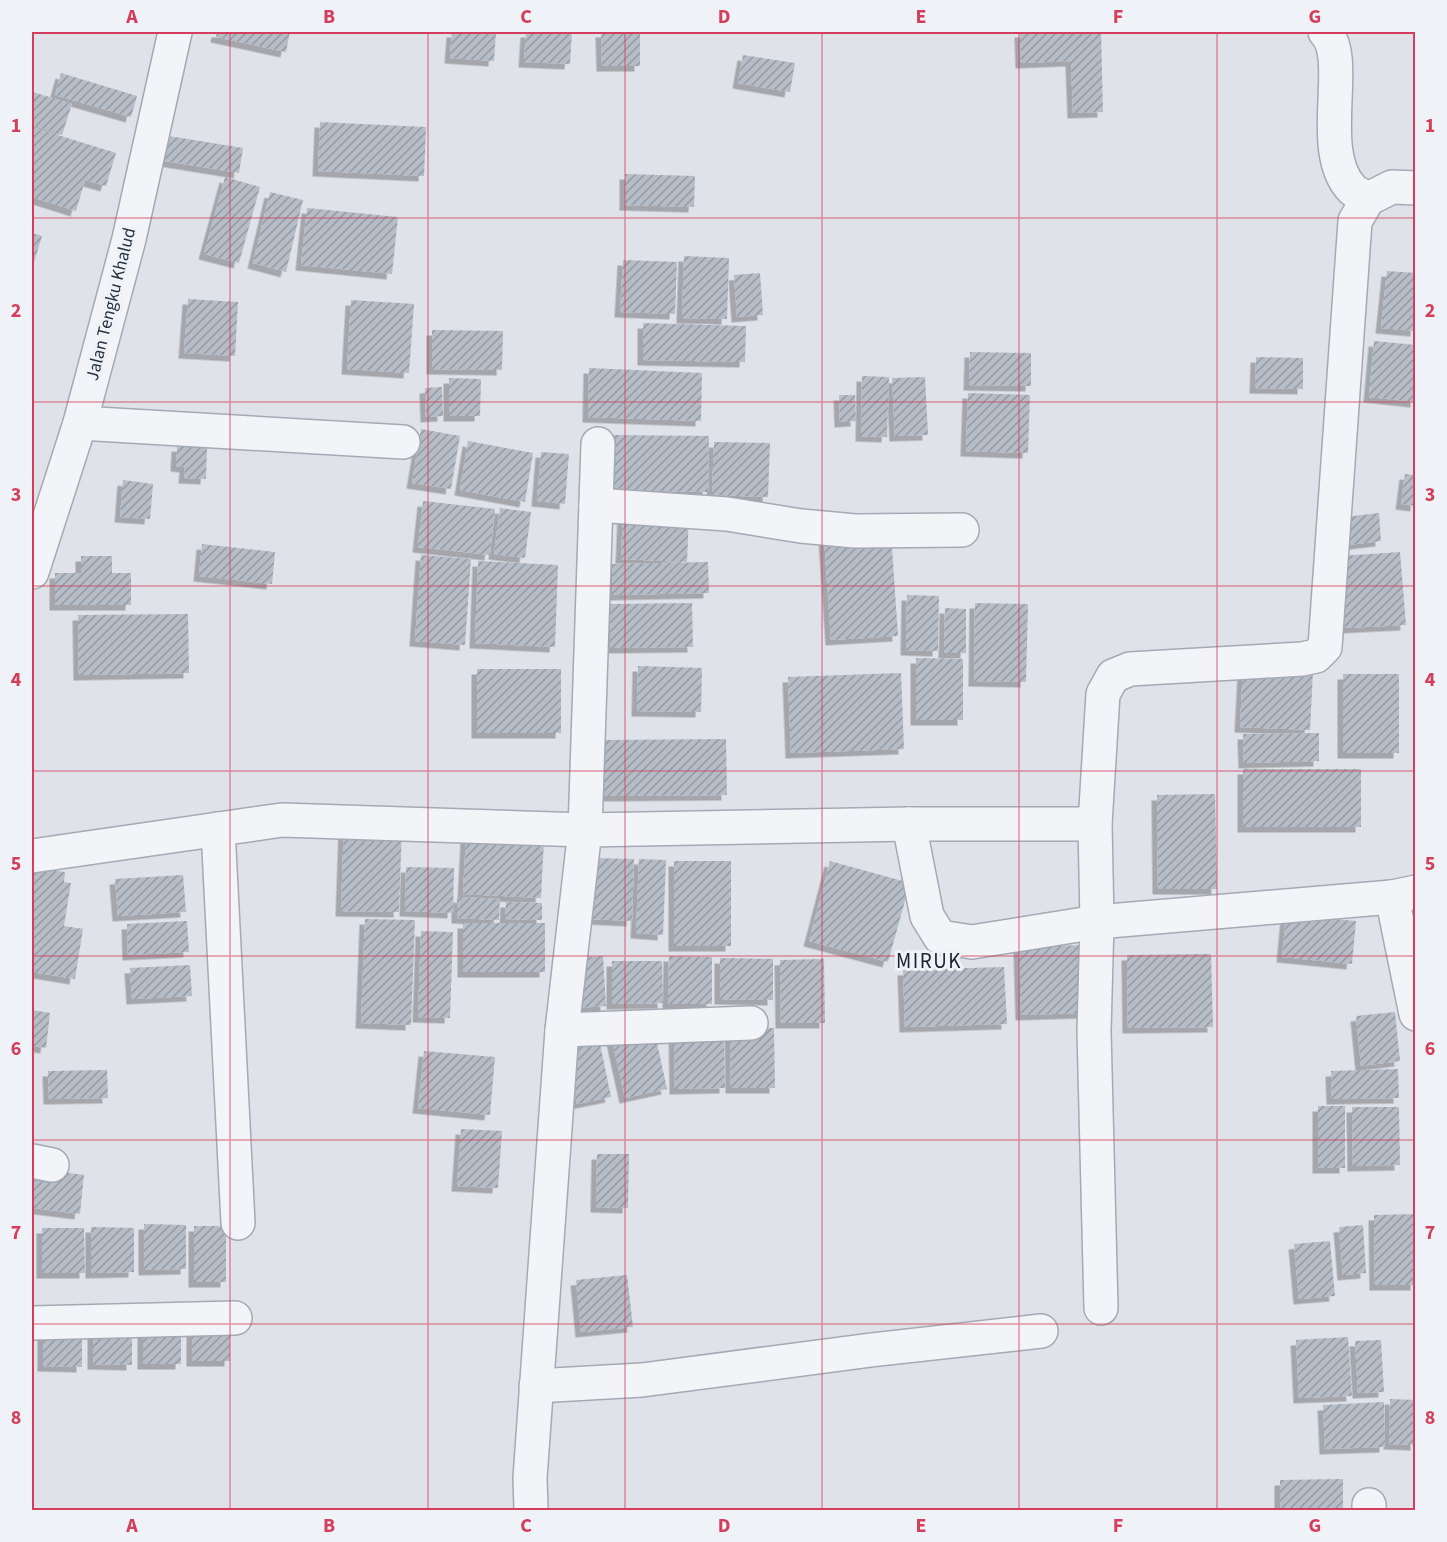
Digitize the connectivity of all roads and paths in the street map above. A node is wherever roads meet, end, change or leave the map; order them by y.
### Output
1 (175, 32) edge
2 (1325, 32) edge
3 (1416, 188) edge
4 (1368, 199) junction
5 (81, 423) junction
6 (403, 442) dead end
7 (598, 444) dead end
8 (596, 506) junction
9 (962, 530) dead end
10 (32, 572) edge
11 (909, 824) junction
12 (1095, 824) junction
13 (218, 829) junction
14 (585, 830) junction
15 (32, 856) edge
16 (1404, 895) edge
17 (1098, 922) junction
18 (1416, 1014) edge
19 (751, 1023) dead end
20 (562, 1030) junction
21 (238, 1222) dead end
22 (1101, 1308) dead end
23 (235, 1318) dead end
24 (32, 1323) edge
25 (1041, 1331) dead end
26 (536, 1386) junction
27 (531, 1510) edge

1 - 5 street, Jalan Tengku Khalud
2 - 4 street
3 - 4 street
4 - 12 street
5 - 6 street
5 - 10 street, Jalan Tengku Khalud
7 - 8 street
8 - 9 street
8 - 14 street
11 - 12 street
11 - 14 street
11 - 17 street
12 - 17 street
13 - 14 street
13 - 15 street
13 - 21 street
14 - 20 street
16 - 17 street
16 - 18 street
17 - 22 street
19 - 20 street
20 - 26 street
23 - 24 street
25 - 26 street
26 - 27 street

